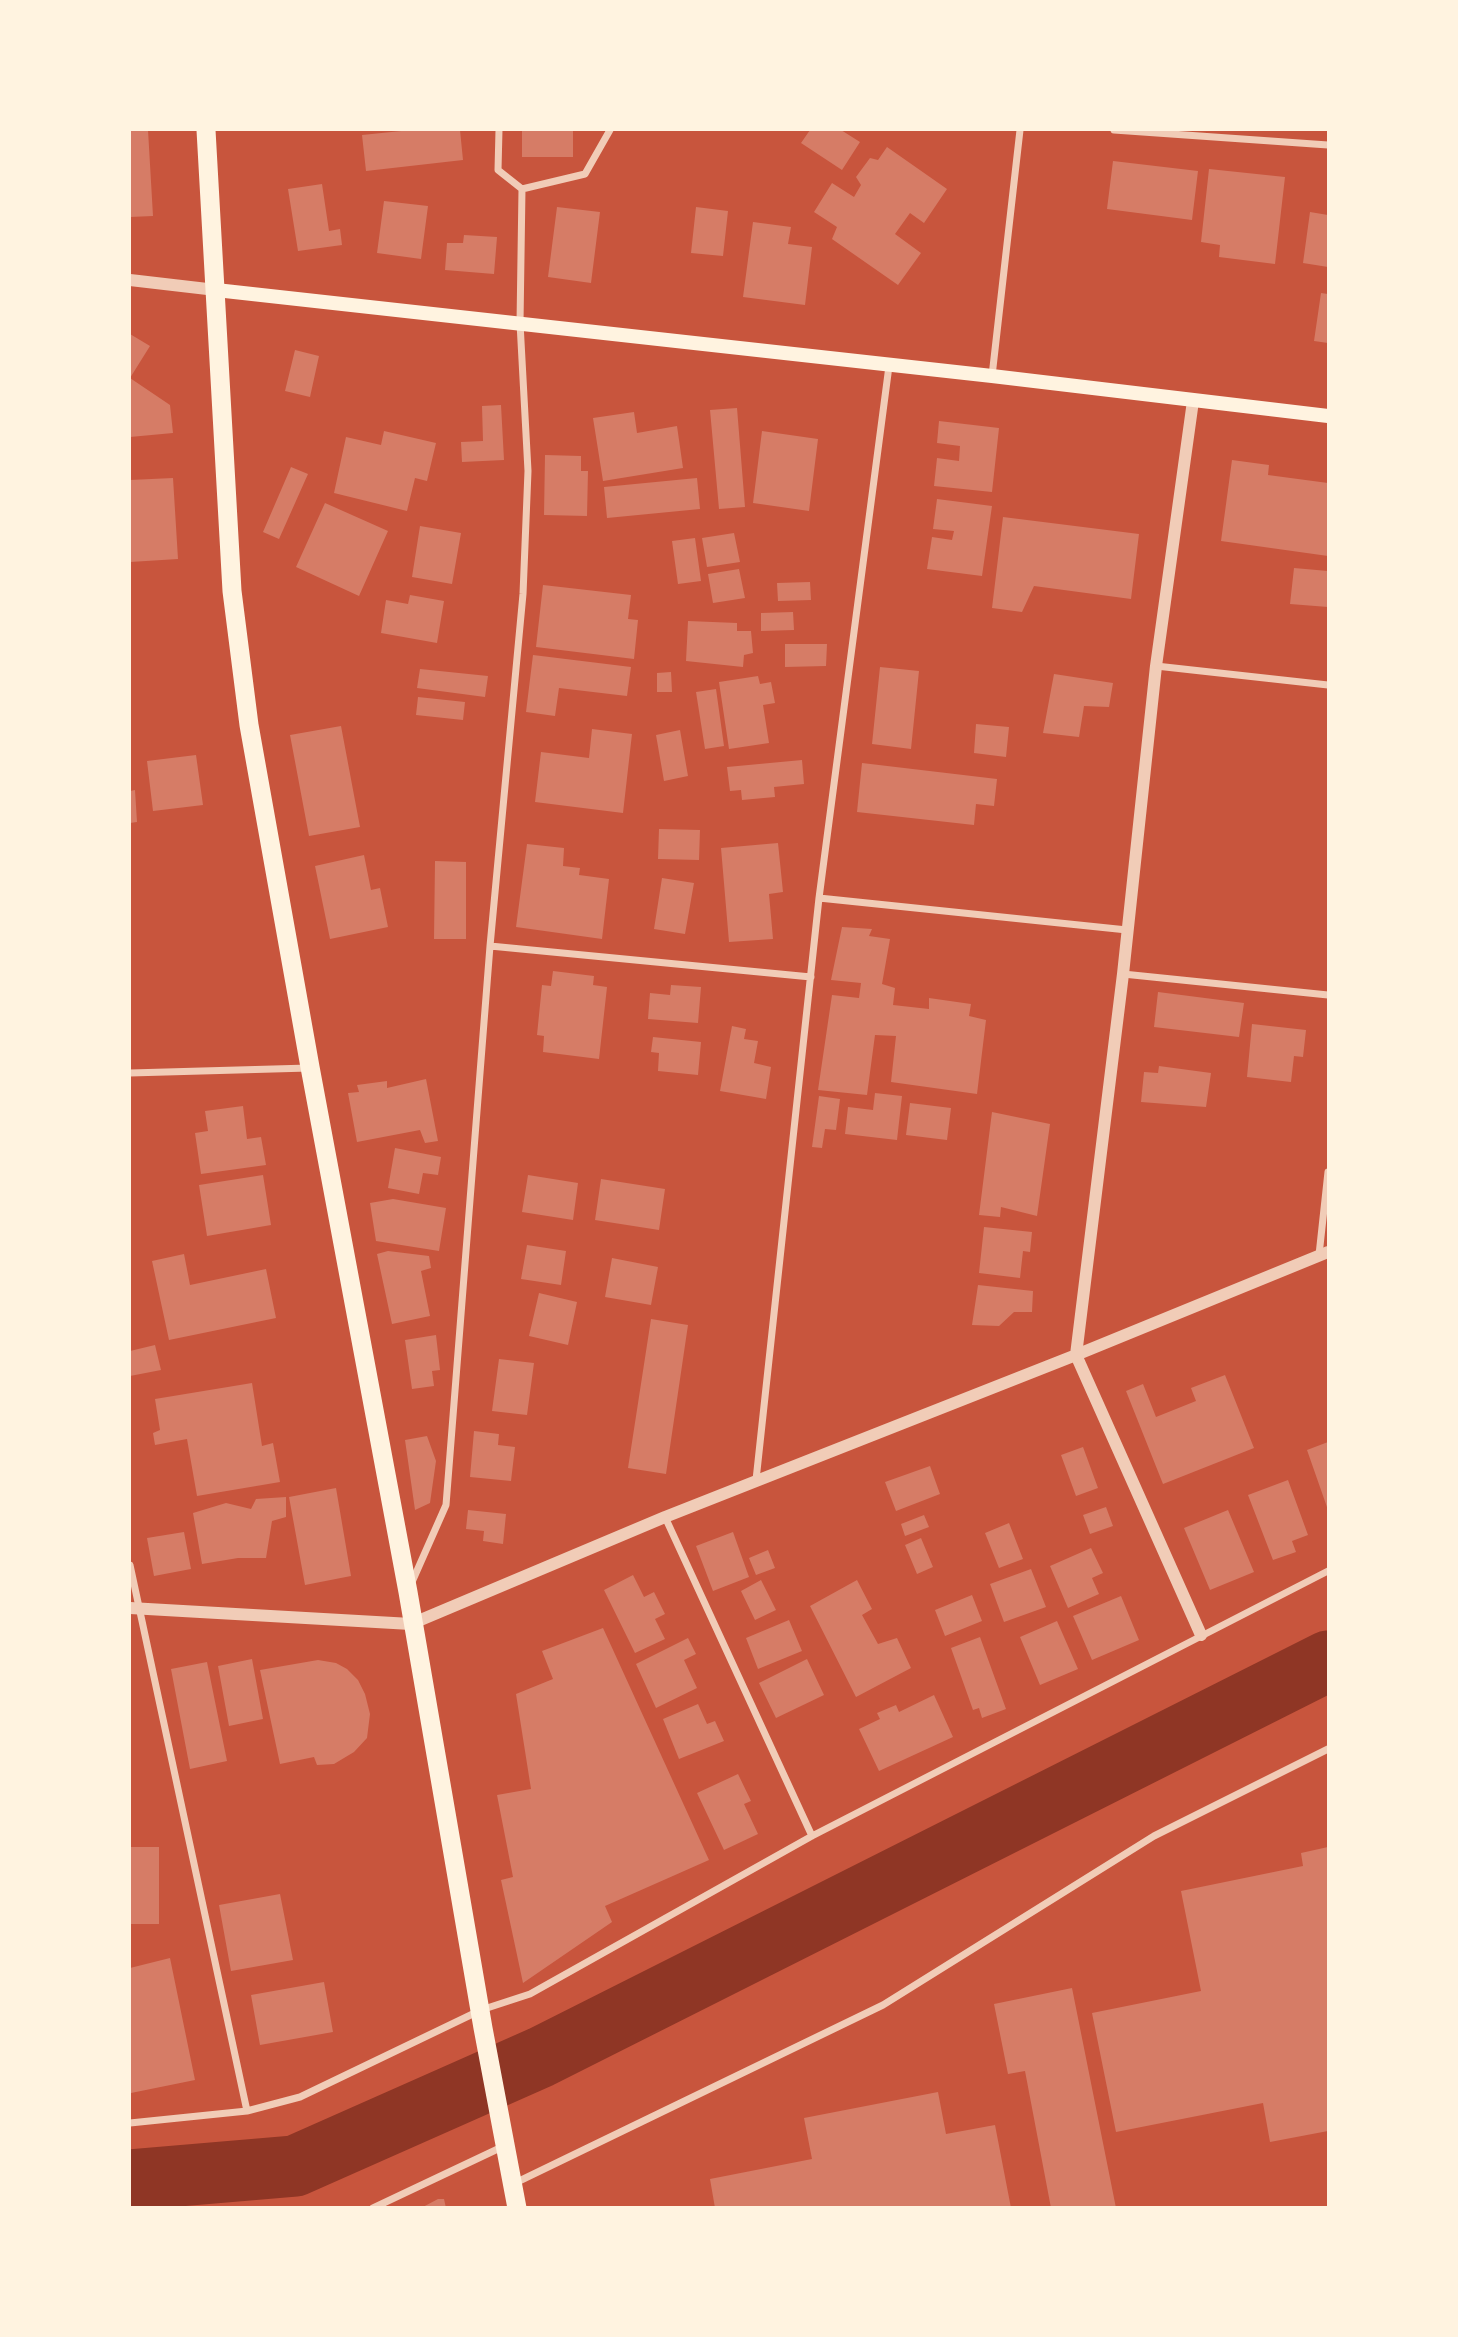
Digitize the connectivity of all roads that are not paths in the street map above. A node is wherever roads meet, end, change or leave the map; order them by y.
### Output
1 (206, 130) edge
2 (499, 130) edge
3 (610, 130) edge
4 (1020, 130) edge
5 (1114, 130) edge
6 (1328, 145) edge
7 (522, 189) junction
8 (130, 280) edge
9 (215, 290) junction
10 (520, 323) junction
11 (889, 366) junction
12 (992, 376) junction
13 (1193, 401) junction
14 (1328, 416) edge
15 (1156, 666) junction
16 (1328, 685) edge
17 (820, 898) junction
18 (1127, 930) junction
19 (490, 946) junction
20 (1123, 974) junction
21 (811, 977) junction
22 (1328, 995) edge
23 (310, 1068) junction
24 (130, 1073) edge
25 (1328, 1172) edge
26 (1324, 1253) edge
27 (1076, 1355) junction
28 (757, 1480) junction
29 (664, 1517) junction
30 (130, 1565) edge
31 (1328, 1571) edge
32 (408, 1592) junction
33 (133, 1609) edge
34 (411, 1624) junction
35 (1201, 1635) junction
36 (1328, 1749) edge
37 (812, 1836) junction
38 (482, 2019) junction
39 (247, 2111) junction
40 (130, 2123) edge
41 (504, 2136) junction
42 (513, 2184) junction
43 (373, 2207) edge
44 (517, 2207) edge

1 - 9 highway
2 - 7 street
3 - 7 street
4 - 12 street
5 - 6 street
7 - 10 street
8 - 9 street
9 - 10 main road
9 - 23 highway
10 - 11 main road
10 - 19 street
11 - 12 main road
11 - 17 street
12 - 13 main road
13 - 14 main road
13 - 15 street
15 - 16 street
15 - 18 street
17 - 18 street
17 - 21 street
18 - 20 street
19 - 21 street
19 - 32 street
20 - 22 street
20 - 27 street
21 - 28 street
23 - 24 street
23 - 32 highway
25 - 26 street
26 - 27 street
27 - 28 street
27 - 35 street
28 - 29 street
29 - 34 street
29 - 37 street
30 - 33 street
31 - 35 street
32 - 34 highway
33 - 34 street
33 - 39 street
34 - 38 highway
35 - 37 street
36 - 42 street
37 - 38 street
38 - 39 street
38 - 41 highway
39 - 40 street
41 - 42 highway
41 - 43 street
42 - 44 highway

